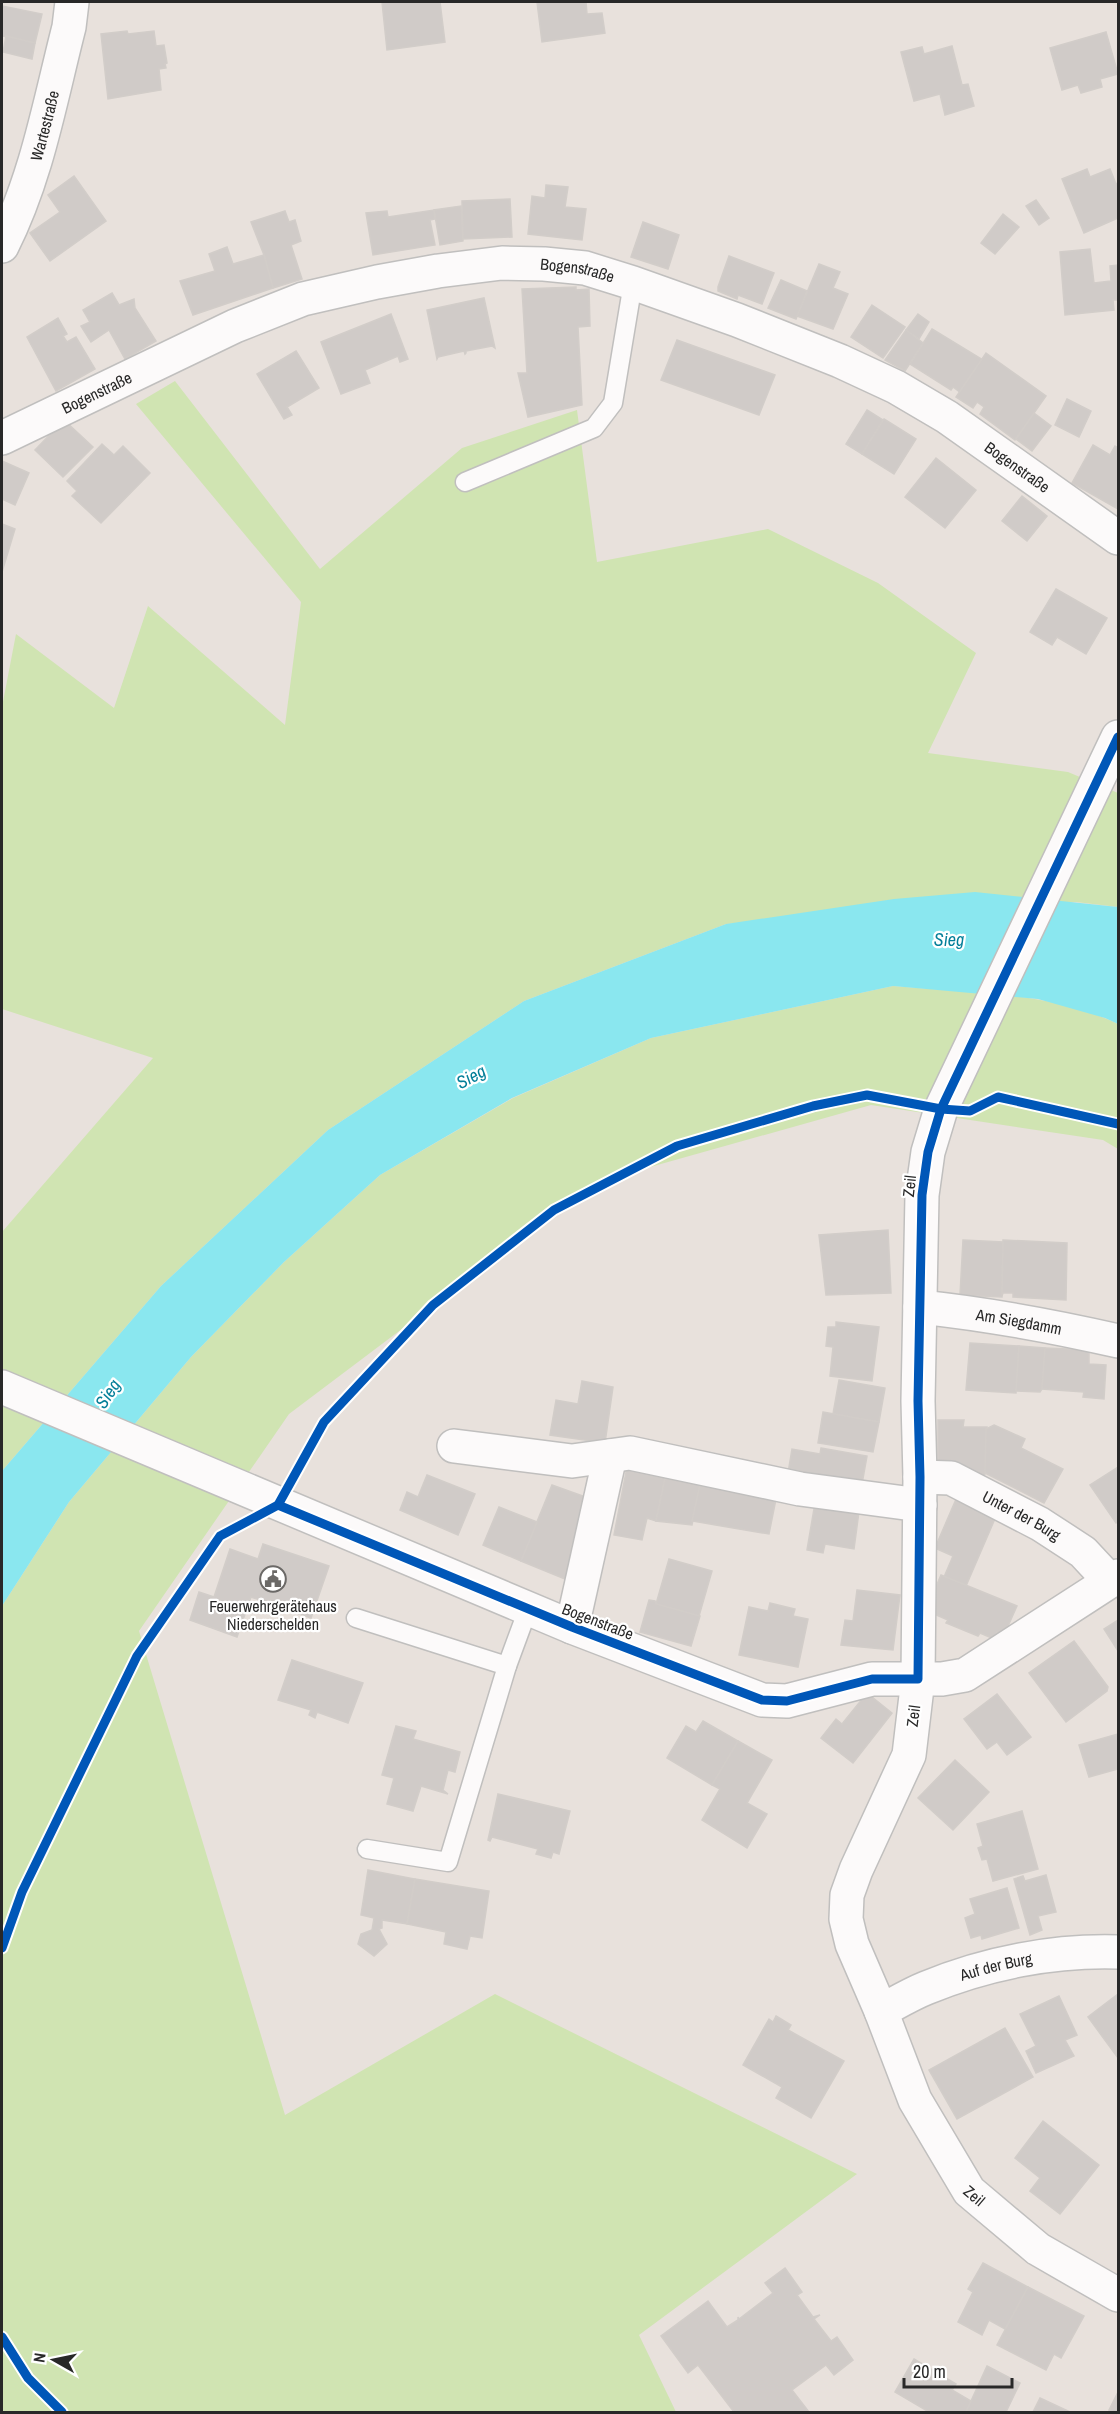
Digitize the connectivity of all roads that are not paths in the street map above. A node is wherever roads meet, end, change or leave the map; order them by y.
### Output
1 (72, 2) edge
2 (2, 246) edge
3 (633, 283) junction
4 (2, 438) edge
5 (465, 482) dead end
6 (1119, 538) edge
7 (1119, 737) edge
8 (920, 1307) junction
9 (1119, 1341) edge
10 (2, 1387) edge
11 (454, 1446) dead end
12 (610, 1456) junction
13 (920, 1491) junction
14 (1114, 1579) edge
15 (528, 1609) junction
16 (356, 1618) dead end
17 (572, 1627) junction
18 (507, 1666) junction
19 (918, 1679) junction
20 (367, 1849) dead end
21 (1119, 1952) edge
22 (881, 2011) junction
23 (1119, 2295) edge

1 - 2 street, Wartestraße
3 - 4 street, Bogenstraße
3 - 5 lane
3 - 6 street, Bogenstraße
7 - 8 street, Zeil
8 - 9 street, Am Siegdamm
8 - 13 street, Zeil
10 - 15 street, Bogenstraße
11 - 12 street
12 - 13 street
12 - 17 street, Bogenstraße
13 - 14 street, Unter der Burg
13 - 19 street, Zeil
14 - 19 street, Unter der Burg
15 - 17 street, Bogenstraße
15 - 18 lane
16 - 18 lane
17 - 19 street, Bogenstraße
18 - 20 lane
19 - 22 street, Zeil
21 - 22 street, Auf der Burg
22 - 23 street, Zeil

